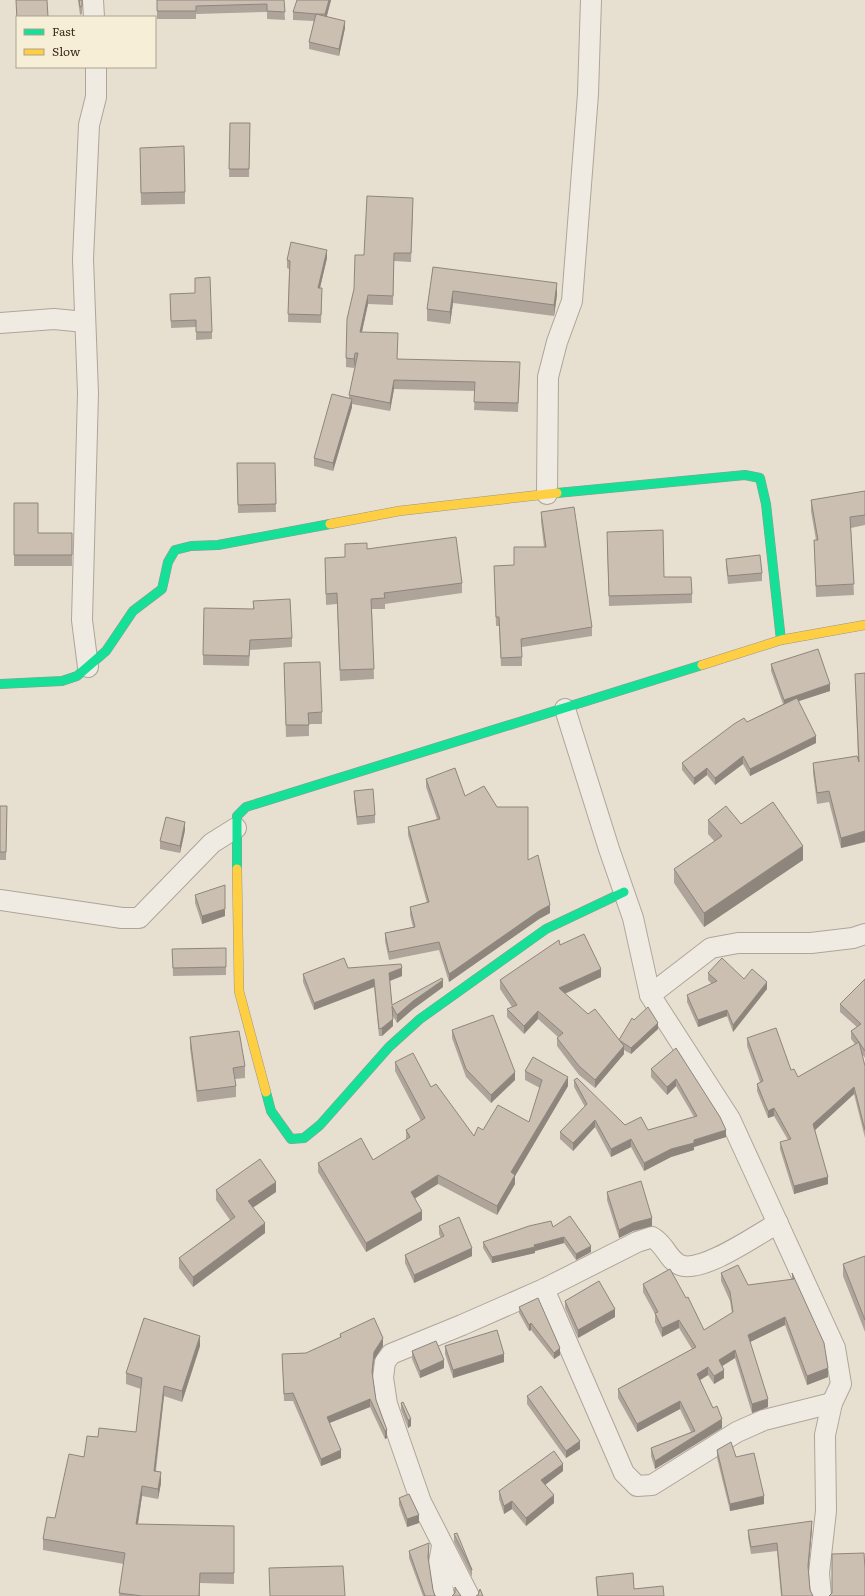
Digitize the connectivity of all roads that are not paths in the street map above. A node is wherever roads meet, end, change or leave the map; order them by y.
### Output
1 (93, 0) edge
2 (591, 0) edge
3 (94, 16) edge
4 (96, 68) edge
5 (85, 322) junction
6 (0, 323) edge
7 (547, 494) junction
8 (865, 625) edge
9 (781, 640) junction
10 (88, 667) junction
11 (0, 684) edge
12 (566, 709) junction
13 (236, 828) junction
14 (624, 892) junction
15 (0, 900) edge
16 (865, 934) edge
17 (650, 995) junction
18 (778, 1223) junction
19 (544, 1288) junction
20 (832, 1403) junction
21 (442, 1546) junction
22 (444, 1596) edge
23 (469, 1596) edge
24 (821, 1596) edge

1 - 3 street
2 - 7 street
4 - 5 street
5 - 6 street
5 - 10 street
7 - 9 street
7 - 10 street
8 - 9 street
9 - 12 street
10 - 11 street
12 - 13 street
12 - 14 street
13 - 14 street
13 - 15 street
14 - 17 street
16 - 17 street
17 - 18 street
18 - 19 street
18 - 20 street
19 - 20 street
19 - 21 street
20 - 24 street
21 - 22 street
21 - 23 street

